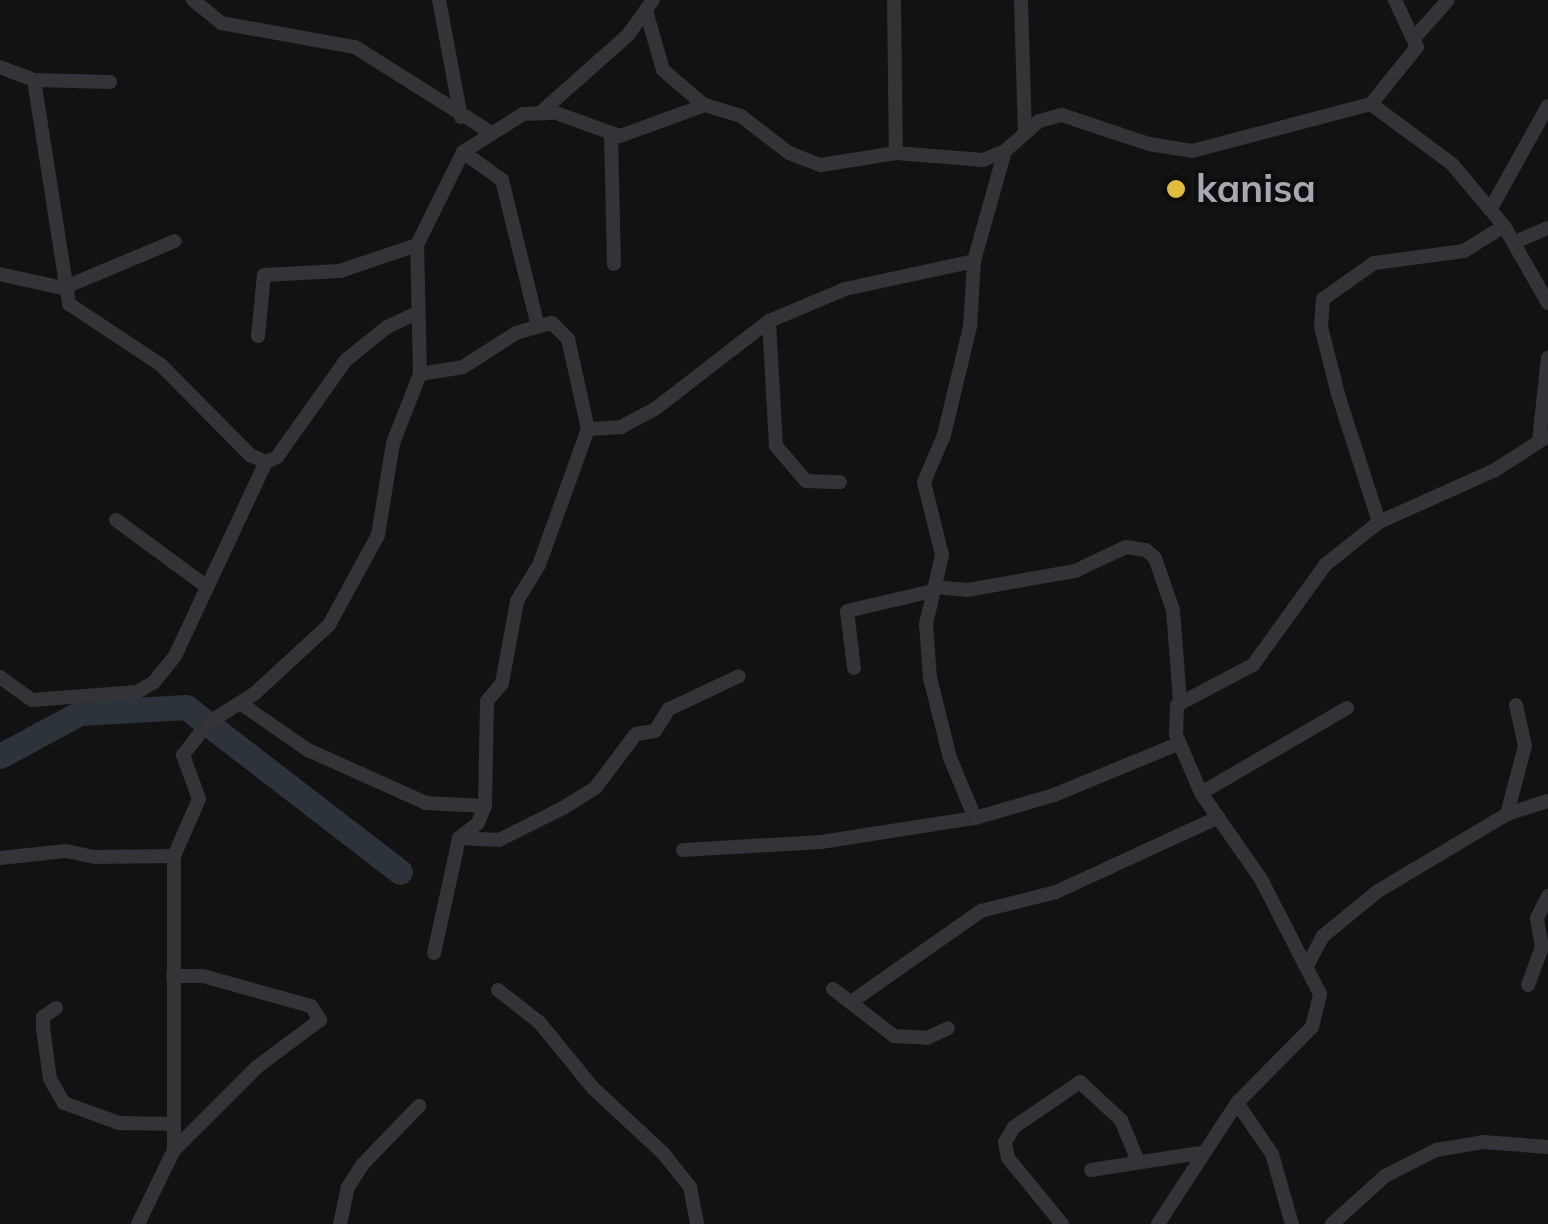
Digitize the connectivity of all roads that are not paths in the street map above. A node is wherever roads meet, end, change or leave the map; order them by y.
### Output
1 (193, 0) edge
2 (439, 0) edge
3 (894, 0) edge
4 (1021, 0) edge
5 (1394, 0) edge
6 (1448, 0) edge
7 (650, 3) edge
8 (1416, 36) junction
9 (0, 67) edge
10 (34, 80) junction
11 (110, 82) dead end
12 (1371, 104) junction
13 (704, 106) junction
14 (1548, 106) edge
15 (539, 114) junction
16 (462, 118) junction
17 (490, 132) junction
18 (1024, 132) junction
19 (611, 134) junction
20 (1005, 151) junction
21 (463, 152) junction
22 (896, 154) junction
23 (1490, 210) junction
24 (1504, 226) junction
25 (1548, 228) edge
26 (176, 240) dead end
27 (1515, 242) junction
28 (417, 245) junction
29 (974, 261) junction
30 (614, 264) dead end
31 (0, 274) edge
32 (63, 288) junction
33 (1548, 303) edge
34 (420, 312) junction
35 (770, 321) junction
36 (537, 323) junction
37 (258, 336) dead end
38 (1548, 357) edge
39 (420, 374) junction
40 (588, 429) junction
41 (1544, 438) edge
42 (266, 462) junction
43 (840, 482) dead end
44 (116, 520) dead end
45 (1379, 522) junction
46 (206, 586) junction
47 (934, 589) junction
48 (854, 668) dead end
49 (738, 676) dead end
50 (0, 677) edge
51 (1180, 702) junction
52 (240, 703) junction
53 (1516, 705) dead end
54 (1347, 708) dead end
55 (1178, 744) junction
56 (1201, 793) junction
57 (1548, 802) edge
58 (485, 806) junction
59 (1507, 814) junction
60 (1219, 817) junction
61 (975, 818) junction
62 (459, 838) junction
63 (682, 850) dead end
64 (174, 856) junction
65 (0, 858) edge
66 (1548, 896) edge
67 (434, 952) dead end
68 (1308, 964) junction
69 (173, 976) junction
70 (1528, 985) dead end
71 (833, 989) dead end
72 (498, 990) dead end
73 (854, 1000) junction
74 (56, 1008) dead end
75 (948, 1028) dead end
76 (1237, 1104) junction
77 (419, 1106) dead end
78 (174, 1124) junction
79 (1548, 1147) edge
80 (174, 1150) junction
81 (1200, 1153) junction
82 (1137, 1159) junction
83 (1091, 1170) dead end
84 (693, 1222) edge
85 (138, 1224) edge
86 (340, 1224) edge
87 (1062, 1224) edge
88 (1158, 1224) edge
89 (1292, 1224) edge
90 (1332, 1224) edge

1 - 16 street
2 - 16 street
3 - 22 street
4 - 18 street
5 - 8 street
6 - 8 street
7 - 13 street
7 - 15 street
8 - 12 street
9 - 10 street
10 - 11 street
10 - 32 street
12 - 18 street
12 - 23 street
13 - 19 street
13 - 22 street
14 - 23 street
15 - 17 street
15 - 19 street
16 - 17 street
17 - 21 street
18 - 20 street
19 - 30 street
20 - 22 street
20 - 29 street
21 - 28 street
21 - 36 street
23 - 24 street
24 - 27 street
24 - 45 street
25 - 27 street
26 - 32 street
27 - 33 street
28 - 34 street
28 - 37 street
29 - 35 street
29 - 47 street
31 - 32 street
32 - 42 street
34 - 39 street
34 - 42 street
35 - 40 street
35 - 43 street
36 - 39 street
36 - 40 street
38 - 41 street
39 - 52 street
40 - 58 street
41 - 45 street
42 - 46 street
44 - 46 street
45 - 51 street
46 - 50 street
47 - 48 street
47 - 51 street
47 - 61 street
49 - 62 street
51 - 55 street
52 - 58 street
52 - 64 street
53 - 59 street
54 - 56 street
55 - 56 street
55 - 61 street
56 - 60 street
57 - 59 street
58 - 62 street
59 - 68 street
60 - 68 street
60 - 73 street
61 - 63 street
62 - 67 street
64 - 65 street
64 - 69 street
66 - 70 street
68 - 76 street
69 - 78 street
69 - 80 street
71 - 73 street
72 - 84 street
73 - 75 street
74 - 78 street
76 - 81 street
76 - 89 street
77 - 86 street
78 - 80 street
79 - 90 street
80 - 85 street
81 - 82 street
81 - 88 street
82 - 83 street
82 - 87 street

